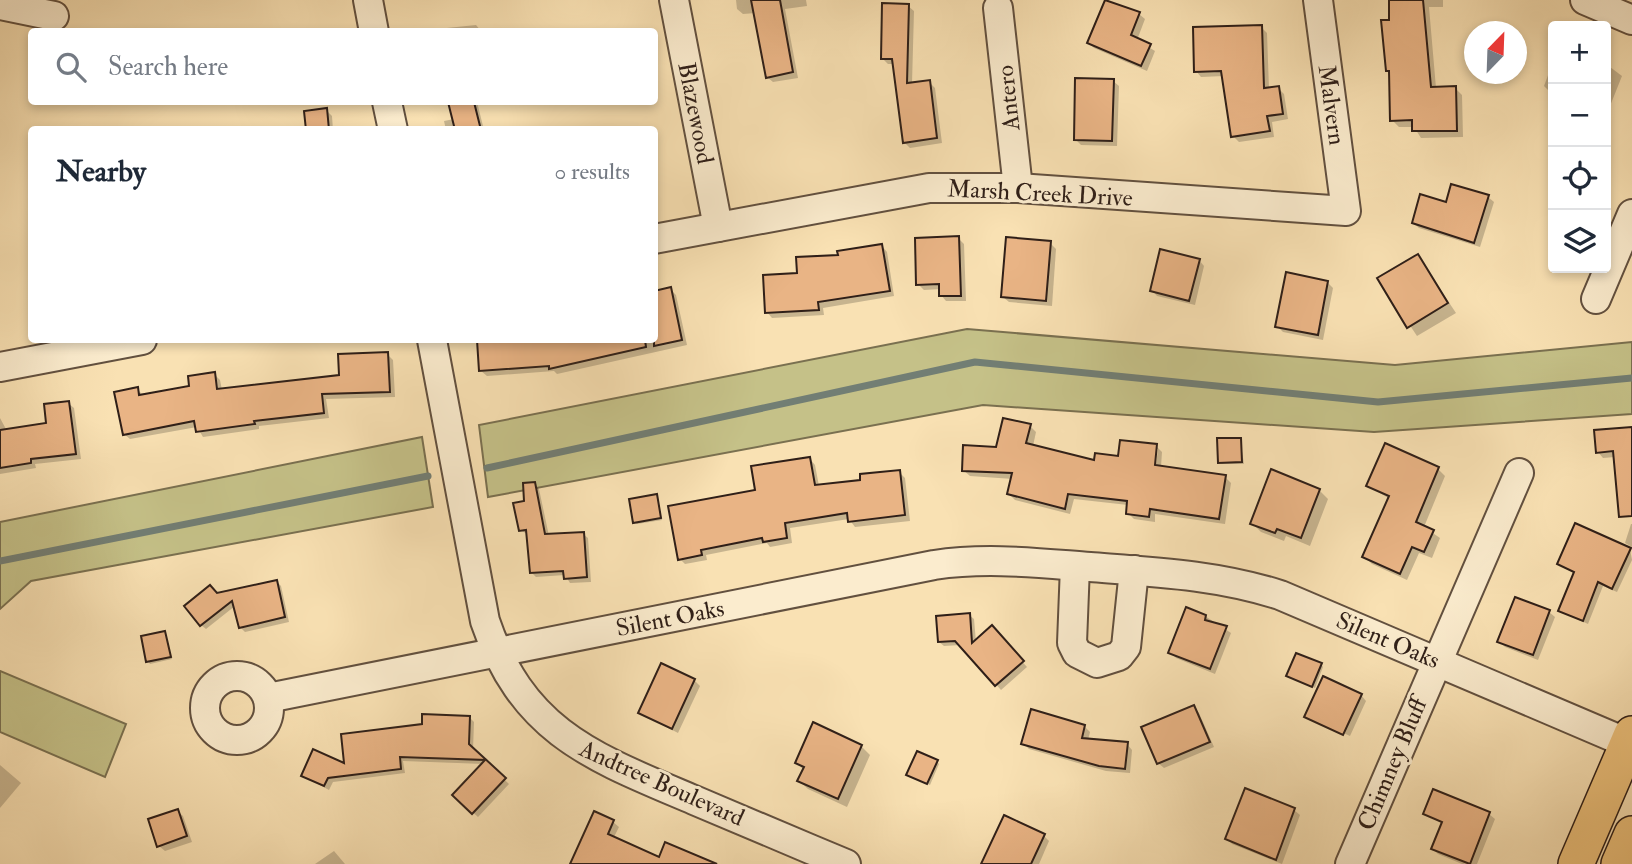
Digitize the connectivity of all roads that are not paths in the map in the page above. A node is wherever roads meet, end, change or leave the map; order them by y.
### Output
1 (368, 0) edge
2 (674, 0) edge
3 (1318, 0) edge
4 (1585, 0) edge
5 (0, 5) edge
6 (998, 8) dead end
7 (54, 16) dead end
8 (1632, 20) edge
9 (373, 28) edge
10 (388, 105) edge
11 (392, 126) edge
12 (1018, 188) junction
13 (1346, 211) joint
14 (1632, 214) edge
15 (718, 227) junction
16 (658, 238) edge
17 (1596, 299) dead end
18 (127, 343) edge
19 (433, 343) edge
20 (0, 368) edge
21 (1519, 473) dead end
22 (1074, 566) junction
23 (1134, 570) junction
24 (497, 652) junction
25 (1436, 660) junction
26 (268, 698) dead end
27 (1631, 741) edge
28 (846, 864) edge
29 (1350, 864) edge
30 (1576, 864) edge

1 - 9 street
2 - 15 street, Blazewood
3 - 13 street, Malvern
4 - 8 street
5 - 7 street
6 - 12 street, Antero
10 - 11 street
12 - 13 street, Marsh Creek Drive
12 - 15 street, Marsh Creek Drive
14 - 17 street
15 - 16 street, Marsh Creek Drive
18 - 20 street
19 - 24 street, Andtree Boulevard
21 - 25 street, Chimney Bluff
22 - 23 street, Silent Oaks
22 - 23 street
22 - 24 street, Silent Oaks
23 - 25 street, Silent Oaks
24 - 26 street, Silent Oaks
24 - 28 street, Andtree Boulevard
25 - 27 street, Silent Oaks
25 - 29 street, Chimney Bluff
27 - 30 main road

